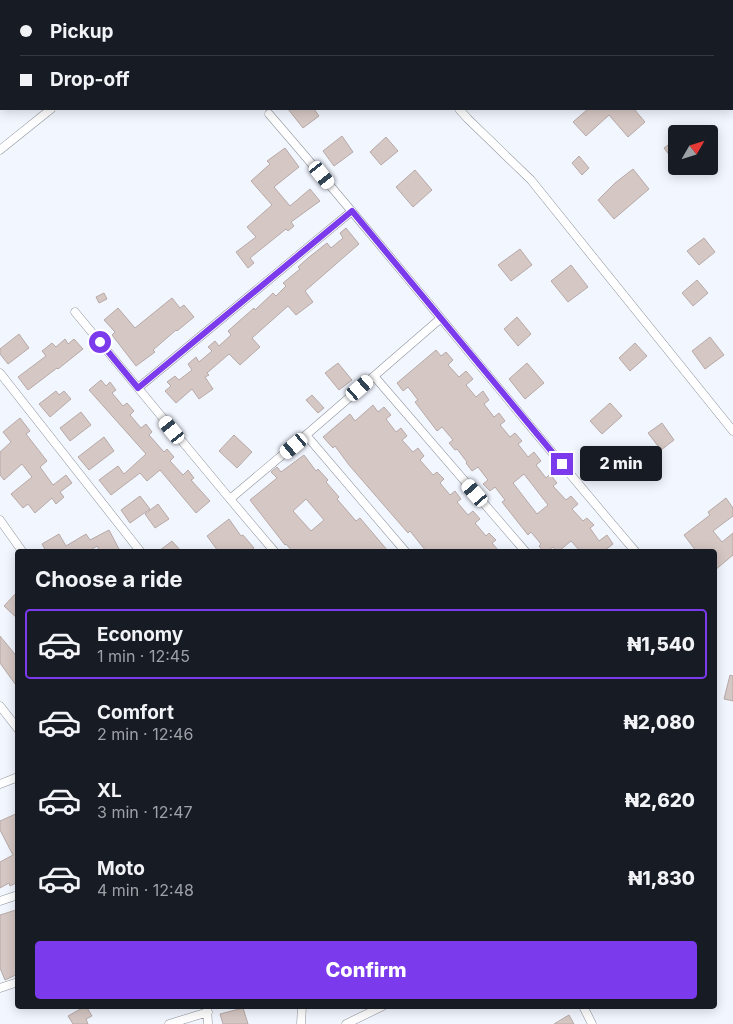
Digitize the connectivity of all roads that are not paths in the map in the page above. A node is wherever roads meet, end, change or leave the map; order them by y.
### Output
1 (50, 110) edge
2 (460, 110) edge
3 (269, 114) dead end
4 (0, 150) edge
5 (352, 211) junction
6 (75, 312) dead end
7 (440, 319) junction
8 (0, 372) edge
9 (374, 376) junction
10 (138, 388) junction
11 (733, 431) edge
12 (306, 435) junction
13 (230, 499) junction
14 (0, 520) edge
15 (21, 549) edge
16 (138, 549) edge
17 (272, 549) edge
18 (403, 549) edge
19 (523, 549) edge
20 (634, 549) edge
21 (0, 706) edge
22 (15, 725) edge
23 (15, 778) edge
24 (0, 784) edge
25 (15, 896) edge
26 (0, 901) edge
27 (15, 983) edge
28 (0, 988) edge
29 (208, 1009) edge
30 (302, 1009) edge
31 (377, 1009) edge
32 (584, 1009) edge
33 (169, 1024) edge
34 (208, 1024) edge
35 (301, 1024) edge
36 (346, 1024) edge
37 (592, 1024) edge

1 - 4 street
2 - 11 street
3 - 5 street
5 - 7 street
5 - 10 street
6 - 10 street
7 - 9 street
7 - 20 street
8 - 16 street
9 - 12 street
9 - 19 street
10 - 13 street
12 - 13 street
12 - 18 street
13 - 17 street
14 - 15 street
21 - 22 street
23 - 24 street
25 - 26 street
27 - 28 street
29 - 33 street
29 - 34 street
30 - 35 street
31 - 36 street
32 - 37 street

